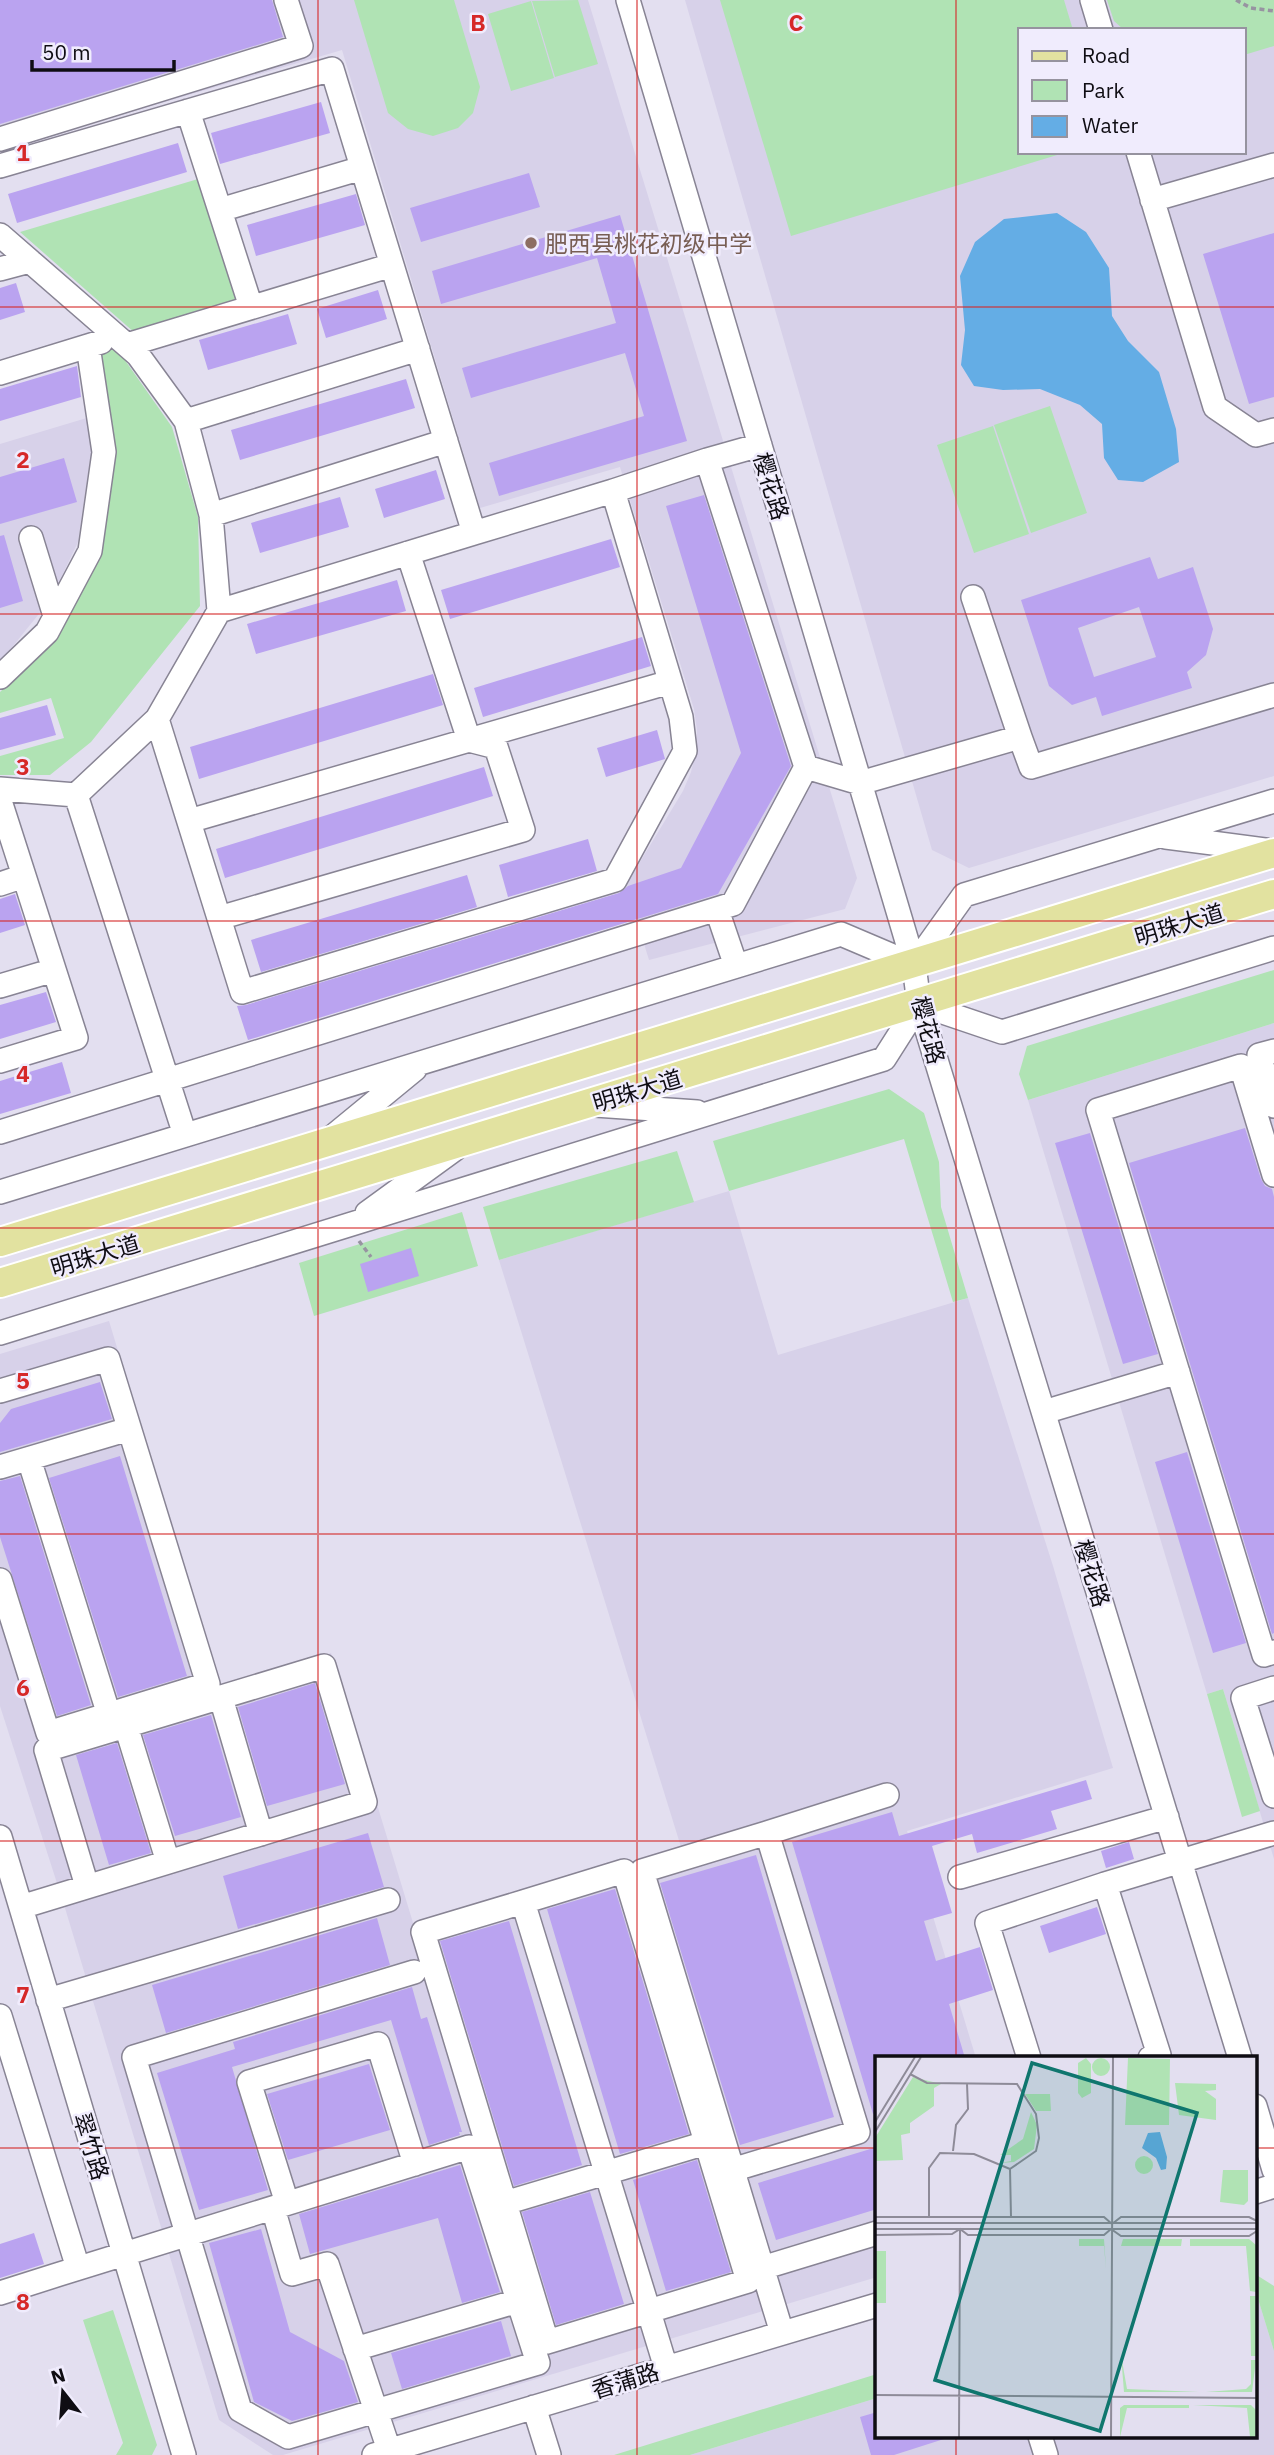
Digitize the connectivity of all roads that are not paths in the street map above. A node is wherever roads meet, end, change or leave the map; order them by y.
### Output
1 (286, 0) edge
2 (628, 0) edge
3 (1092, 0) edge
4 (1100, 28) edge
5 (188, 111) junction
6 (0, 139) edge
7 (1139, 154) edge
8 (1274, 165) edge
9 (0, 166) edge
10 (362, 168) junction
11 (1152, 201) junction
12 (220, 210) junction
13 (0, 235) edge
14 (30, 261) junction
15 (392, 265) junction
16 (0, 270) edge
17 (251, 307) junction
18 (122, 341) junction
19 (88, 346) junction
20 (418, 349) junction
21 (0, 373) edge
22 (186, 421) junction
23 (1274, 430) edge
24 (446, 441) junction
25 (760, 445) junction
26 (708, 460) junction
27 (613, 491) junction
28 (211, 514) junction
29 (474, 533) junction
30 (31, 538) dead end
31 (408, 553) junction
32 (973, 597) dead end
33 (219, 611) junction
34 (55, 616) junction
35 (0, 677) edge
36 (670, 682) junction
37 (1274, 695) edge
38 (157, 719) junction
39 (1020, 737) junction
40 (469, 740) junction
41 (806, 767) junction
42 (860, 783) junction
43 (0, 789) edge
44 (76, 795) junction
45 (0, 801) edge
46 (1274, 801) edge
47 (189, 821) junction
48 (1160, 836) junction
49 (1274, 852) edge
50 (24, 876) junction
51 (0, 884) edge
52 (1274, 894) edge
53 (1137, 896) junction
54 (717, 910) junction
55 (219, 918) junction
56 (1146, 934) junction
57 (1274, 948) edge
58 (914, 965) junction
59 (736, 966) junction
60 (54, 970) junction
61 (0, 986) edge
62 (919, 1004) junction
63 (724, 1022) junction
64 (1274, 1051) edge
65 (734, 1060) junction
66 (0, 1061) edge
67 (423, 1062) junction
68 (167, 1082) junction
69 (588, 1105) junction
70 (1274, 1106) edge
71 (711, 1113) junction
72 (0, 1132) edge
73 (185, 1135) junction
74 (464, 1142) junction
75 (325, 1143) junction
76 (1274, 1175) edge
77 (0, 1192) edge
78 (354, 1224) junction
79 (47, 1228) junction
80 (0, 1242) edge
81 (59, 1266) junction
82 (0, 1283) edge
83 (0, 1333) edge
84 (1178, 1372) junction
85 (0, 1391) edge
86 (1044, 1412) junction
87 (129, 1429) junction
88 (29, 1459) junction
89 (0, 1468) edge
90 (0, 1580) edge
91 (9, 1639) edge
92 (1274, 1652) edge
93 (1274, 1688) edge
94 (220, 1698) junction
95 (118, 1720) junction
96 (887, 1795) dead end
97 (1274, 1796) edge
98 (1167, 1817) junction
99 (767, 1833) junction
100 (1274, 1833) edge
101 (261, 1834) junction
102 (0, 1837) edge
103 (168, 1862) junction
104 (1180, 1862) junction
105 (960, 1877) dead end
106 (1105, 1884) junction
107 (87, 1886) junction
108 (388, 1900) dead end
109 (523, 1902) junction
110 (21, 1907) junction
111 (414, 1972) dead end
112 (48, 2000) junction
113 (0, 2016) edge
114 (1028, 2056) edge
115 (1156, 2056) edge
116 (1239, 2056) edge
117 (1256, 2109) edge
118 (867, 2129) edge
119 (706, 2143) junction
120 (415, 2164) junction
121 (733, 2170) junction
122 (1274, 2170) edge
123 (607, 2173) junction
124 (1274, 2186) edge
125 (1256, 2192) edge
126 (505, 2203) junction
127 (280, 2206) junction
128 (187, 2234) junction
129 (875, 2234) edge
130 (124, 2254) junction
131 (78, 2268) junction
132 (762, 2268) junction
133 (0, 2293) edge
134 (518, 2301) junction
135 (875, 2306) edge
136 (649, 2312) junction
137 (782, 2333) junction
138 (355, 2349) junction
139 (666, 2368) junction
140 (534, 2407) junction
141 (376, 2411) junction
142 (381, 2453) edge
143 (184, 2455) edge
144 (549, 2455) edge

1 - 6 street
2 - 25 street, 樱花路
3 - 4 street
5 - 9 street
5 - 10 street
5 - 12 street
7 - 11 street
8 - 11 street
10 - 12 street
10 - 15 street
11 - 23 street
12 - 17 street
13 - 14 street
14 - 16 street
14 - 18 street
15 - 17 street
15 - 20 street
17 - 18 street
18 - 19 street
18 - 22 street
19 - 21 street
19 - 34 street
20 - 22 street
20 - 24 street
22 - 28 street
24 - 28 street
24 - 29 street
25 - 26 street
25 - 42 street, 樱花路
26 - 27 street
26 - 41 street
27 - 29 street
27 - 36 street
28 - 33 street
29 - 31 street
30 - 34 street
31 - 33 street
31 - 40 street
32 - 39 street
33 - 38 street
34 - 35 street
36 - 40 street
36 - 55 street
37 - 39 street
38 - 44 street
38 - 47 street
39 - 42 street
40 - 47 street
40 - 55 street
41 - 42 street
41 - 54 street
42 - 58 street, 樱花路
43 - 44 street
44 - 68 street
45 - 50 street
46 - 48 street
47 - 55 street
48 - 49 street
48 - 58 street
49 - 53 main road, 明珠大道
50 - 51 street
50 - 60 street
52 - 56 main road, 明珠大道
53 - 56 main road
53 - 58 main road, 明珠大道
54 - 59 street
54 - 68 street
56 - 62 main road, 明珠大道
57 - 62 street
58 - 59 street
58 - 62 street, 樱花路
58 - 63 main road, 明珠大道
59 - 67 street
60 - 61 street
60 - 66 street
62 - 65 main road, 明珠大道
62 - 71 street
62 - 86 street, 樱花路
63 - 65 main road
63 - 75 main road, 明珠大道
64 - 70 street
65 - 69 main road, 明珠大道
67 - 73 street
67 - 75 street
68 - 72 street
68 - 73 street
69 - 71 street
69 - 74 main road, 明珠大道
71 - 78 street
73 - 77 street
74 - 78 street
74 - 81 main road, 明珠大道
75 - 79 main road, 明珠大道
76 - 84 street
78 - 83 street
79 - 80 main road, 明珠大道
79 - 81 main road
81 - 82 main road, 明珠大道
84 - 86 street
84 - 92 street
85 - 87 street
86 - 98 street, 樱花路
87 - 88 street
87 - 95 street
88 - 89 street
88 - 95 street
90 - 91 street
91 - 95 street
93 - 97 street
94 - 95 street
94 - 101 street
94 - 101 street
95 - 103 street
95 - 107 street
96 - 99 street
98 - 104 street, 樱花路
98 - 105 street
99 - 118 street
99 - 121 street
100 - 104 street
101 - 103 street
102 - 110 street, 翠竹路
103 - 107 street
104 - 106 street
104 - 116 street, 樱花路
106 - 114 street
106 - 115 street
107 - 110 street
108 - 112 street
109 - 119 street
109 - 123 street
109 - 126 street
110 - 112 street, 翠竹路
111 - 128 street
112 - 130 street, 翠竹路
113 - 131 street
117 - 122 street
118 - 121 street
119 - 123 street
119 - 136 street
120 - 127 street
120 - 127 street
120 - 134 street
121 - 132 street
123 - 126 street
123 - 136 street
124 - 125 street
126 - 136 street
127 - 128 street
127 - 138 street
128 - 130 street
128 - 141 street
129 - 132 street
130 - 131 street
130 - 143 street, 翠竹路
131 - 133 street
132 - 137 street
134 - 138 street
134 - 141 street
135 - 137 street, 香蒲路
136 - 139 street
137 - 139 street, 香蒲路
138 - 141 street
139 - 140 street, 香蒲路
140 - 142 street, 香蒲路
140 - 144 street
141 - 142 street

